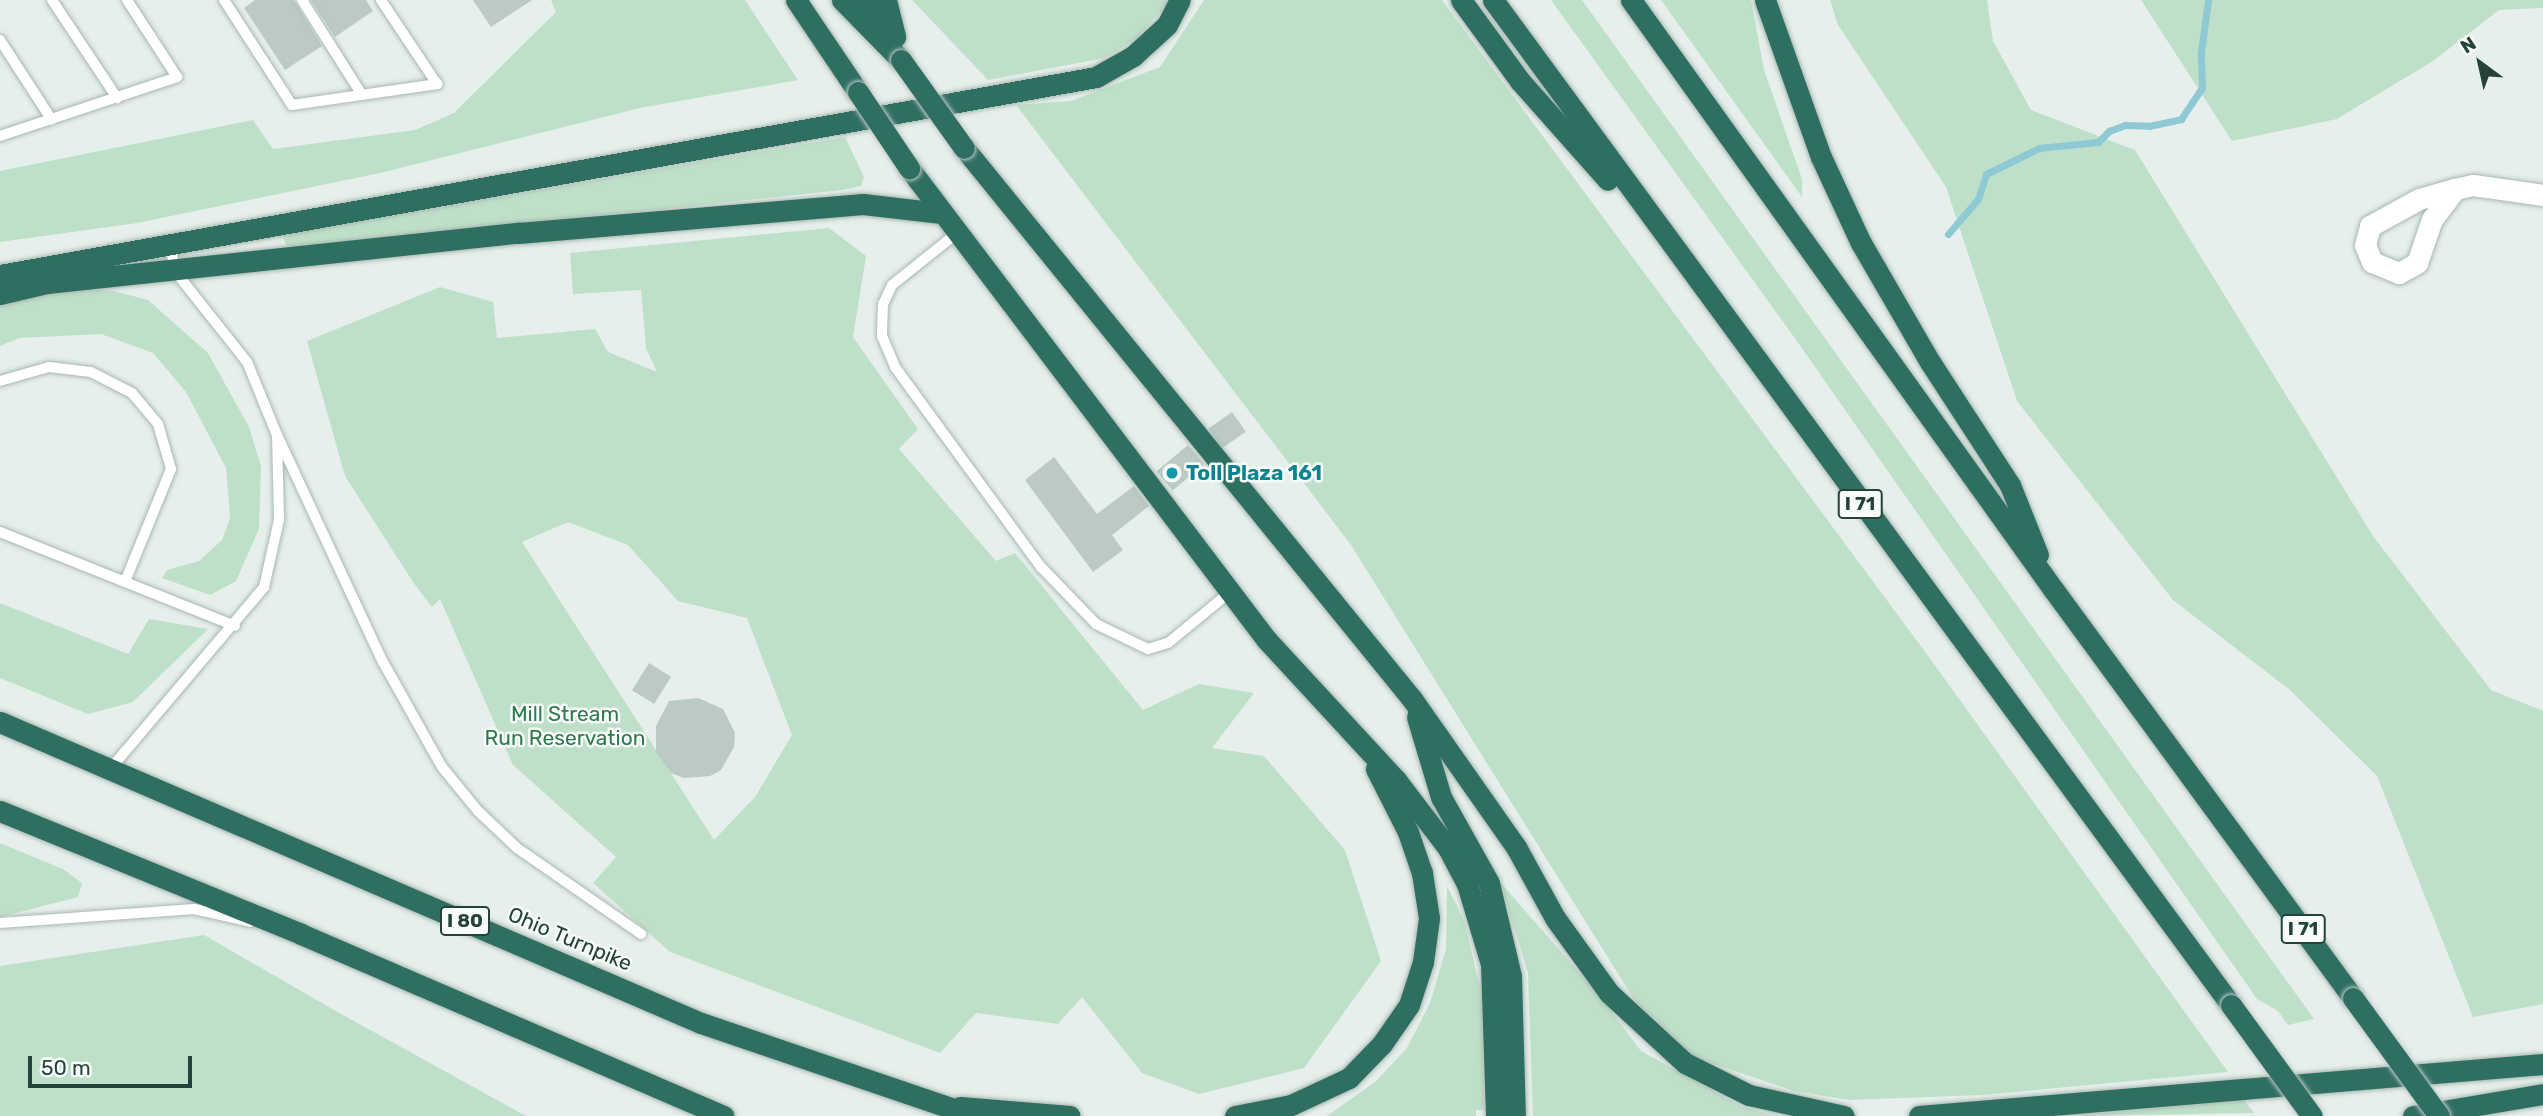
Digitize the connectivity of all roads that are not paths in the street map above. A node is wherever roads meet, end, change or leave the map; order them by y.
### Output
1 (52, 0) edge
2 (127, 0) edge
3 (224, 0) edge
4 (302, 0) edge
5 (381, 0) edge
6 (796, 0) edge
7 (809, 0) edge
8 (842, 0) edge
9 (865, 0) edge
10 (886, 0) edge
11 (1180, 0) edge
12 (1461, 0) edge
13 (1493, 0) edge
14 (1631, 0) edge
15 (1765, 0) edge
16 (0, 40) edge
17 (830, 50) junction
18 (901, 60) junction
19 (362, 95) junction
20 (117, 98) junction
21 (52, 120) junction
22 (0, 136) edge
23 (2455, 189) junction
24 (2543, 195) edge
25 (941, 213) junction
26 (957, 233) junction
27 (171, 246) junction
28 (1686, 268) junction
29 (174, 270) junction
30 (0, 275) edge
31 (0, 294) edge
32 (0, 381) edge
33 (278, 435) junction
34 (0, 532) edge
35 (125, 582) junction
36 (2053, 589) junction
37 (1230, 592) junction
38 (235, 626) junction
39 (1412, 699) junction
40 (0, 722) edge
41 (1365, 748) junction
42 (111, 767) junction
43 (0, 811) edge
44 (0, 923) edge
45 (301, 934) junction
46 (641, 934) dead end
47 (2543, 1064) edge
48 (2543, 1094) edge
49 (936, 1106) junction
50 (1506, 1111) edge
51 (723, 1116) edge
52 (974, 1116) edge
53 (1070, 1116) edge
54 (1235, 1116) edge
55 (1844, 1116) edge
56 (1919, 1116) edge
57 (2312, 1116) edge
58 (2413, 1116) edge
59 (2439, 1116) edge

1 - 20 lane
2 - 20 lane
3 - 19 lane
4 - 19 lane
5 - 19 lane
6 - 17 highway
7 - 17 highway
8 - 18 highway
9 - 18 highway
10 - 18 highway
11 - 27 highway
12 - 28 highway
13 - 28 highway, I 71
14 - 36 highway, I 71
15 - 36 highway
16 - 21 lane
17 - 25 highway, bridge
18 - 39 highway, bridge
20 - 21 lane
21 - 22 lane
23 - 23 street
23 - 24 street
25 - 26 highway
25 - 29 highway
26 - 37 highway
26 - 37 lane
27 - 29 lane
27 - 30 highway
28 - 57 highway, I 71, bridge
29 - 31 highway
29 - 33 lane
32 - 35 lane
33 - 38 lane
33 - 46 lane
34 - 35 lane
35 - 38 lane
36 - 59 highway, I 71, bridge
37 - 41 highway
38 - 42 lane
39 - 50 highway
39 - 55 highway
40 - 42 highway, Ohio Turnpike / I 80
41 - 50 highway
41 - 54 highway
42 - 49 highway, Ohio Turnpike / I 80
43 - 45 highway
44 - 45 lane
45 - 51 highway
47 - 56 highway
48 - 58 highway
49 - 52 highway, Ohio Turnpike / I 80
49 - 53 highway

